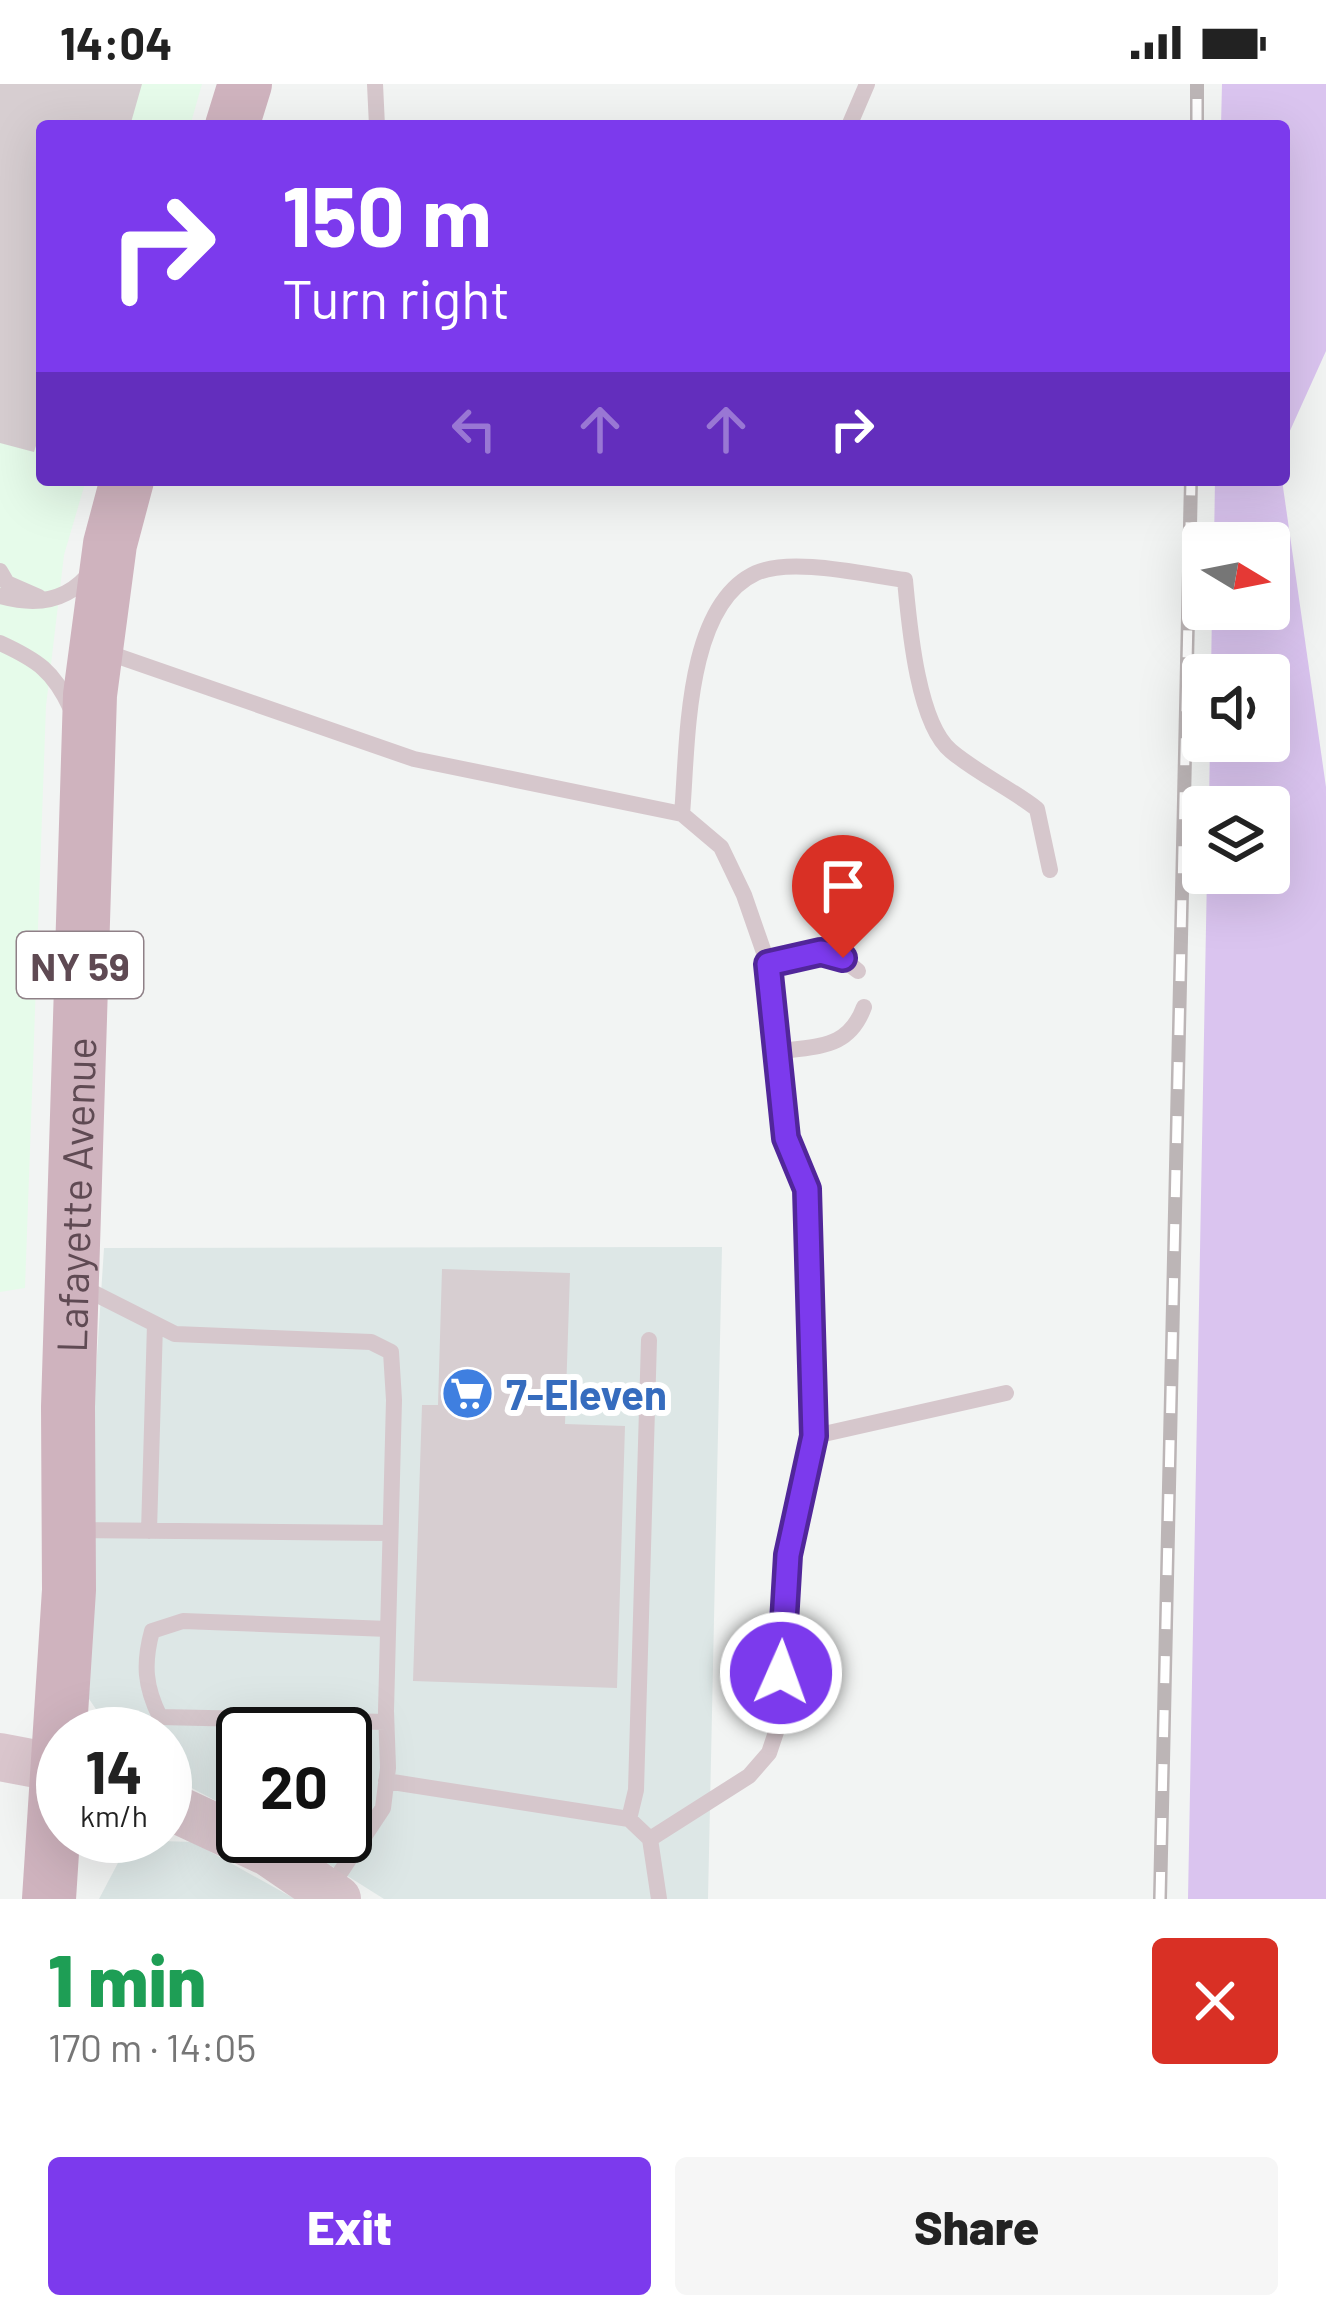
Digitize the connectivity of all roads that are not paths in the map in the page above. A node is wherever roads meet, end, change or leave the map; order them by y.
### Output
1 (245, 84) edge
2 (375, 84) edge
3 (867, 84) edge
4 (234, 120) edge
5 (377, 120) edge
6 (852, 120) edge
7 (125, 486) edge
8 (110, 544) junction
9 (0, 571) edge
10 (0, 596) edge
11 (50, 602) junction
12 (0, 643) edge
13 (96, 648) junction
14 (87, 767) junction
15 (682, 814) junction
16 (1050, 870) dead end
17 (768, 964) junction
18 (858, 971) dead end
19 (865, 1007) dead end
20 (778, 1052) junction
21 (72, 1281) junction
22 (155, 1324) junction
23 (649, 1340) dead end
24 (1006, 1394) dead end
25 (814, 1436) junction
26 (69, 1530) junction
27 (149, 1531) junction
28 (390, 1533) junction
29 (388, 1629) junction
30 (62, 1707) edge
31 (386, 1722) junction
32 (0, 1757) edge
33 (36, 1764) edge
34 (386, 1781) junction
35 (192, 1817) edge
36 (629, 1819) junction
37 (650, 1839) junction
38 (52, 1863) edge
39 (333, 1895) edge
40 (49, 1899) edge
41 (659, 1899) edge

1 - 4 main road
2 - 5 lane
3 - 6 lane
7 - 8 main road, Lafayette Avenue / NY 59
8 - 11 lane
8 - 13 main road, Lafayette Avenue / NY 59
9 - 11 lane
10 - 11 lane
12 - 14 lane
13 - 14 main road, Lafayette Avenue / NY 59
13 - 15 lane
14 - 21 main road, Lafayette Avenue / NY 59
15 - 16 lane
15 - 17 lane
17 - 18 lane
17 - 20 lane
19 - 20 lane
20 - 25 lane
21 - 22 lane
21 - 26 main road, Lafayette Avenue / NY 59
22 - 27 lane
22 - 28 lane
23 - 36 lane
24 - 25 lane
25 - 37 lane
26 - 27 lane
26 - 30 main road, Lafayette Avenue / NY 59
27 - 28 lane
28 - 29 lane
29 - 31 lane
29 - 31 lane
31 - 34 lane
32 - 33 street
34 - 36 lane
34 - 39 lane
35 - 39 street
36 - 37 lane
37 - 41 lane
38 - 40 main road, NY 59

